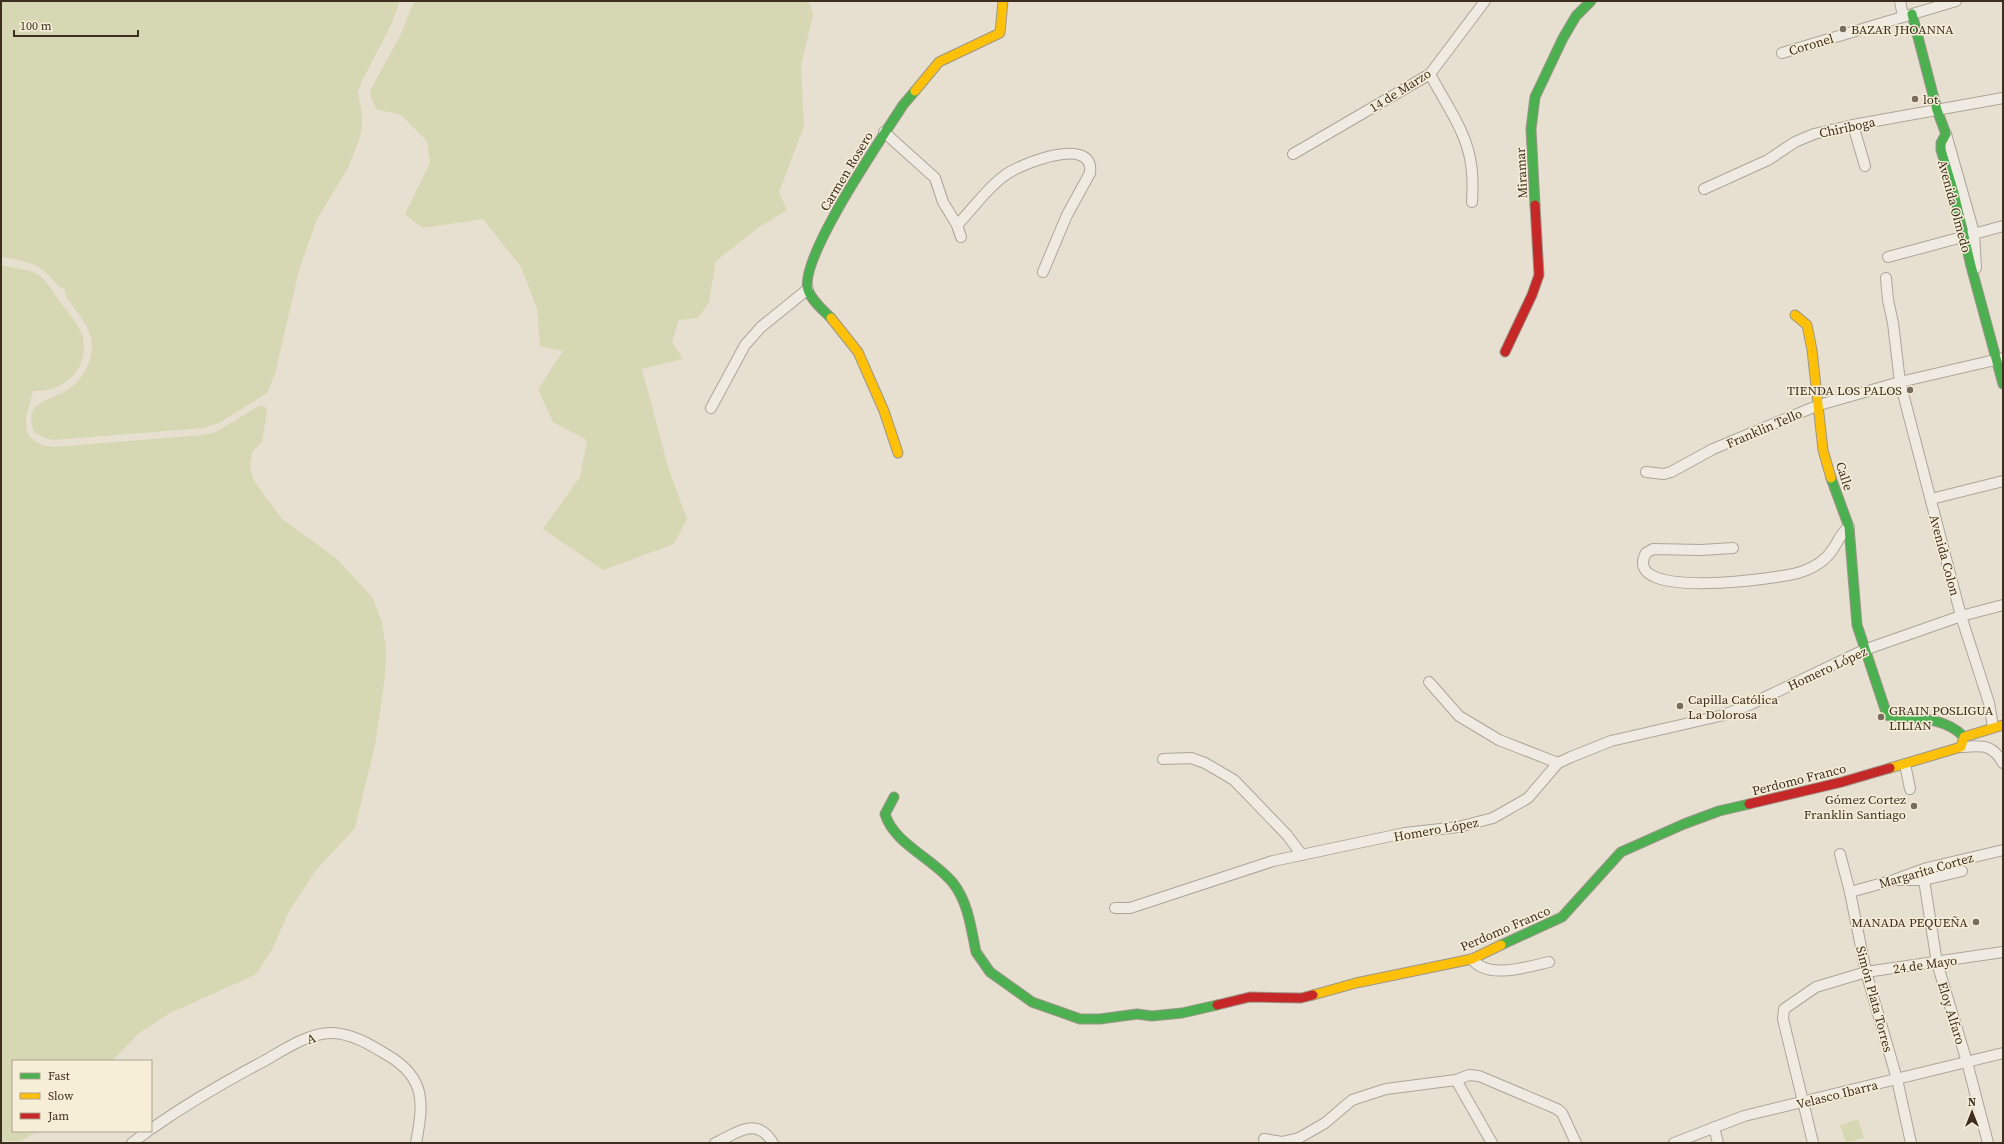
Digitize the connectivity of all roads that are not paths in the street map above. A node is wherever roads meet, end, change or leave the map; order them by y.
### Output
1 (1003, 1) edge
2 (1485, 1) edge
3 (1591, 1) edge
4 (1900, 1) edge
5 (1956, 1) edge
6 (1907, 16) junction
7 (1782, 53) dead end
8 (1430, 74) junction
9 (2003, 98) edge
10 (1937, 110) junction
11 (1853, 125) junction
12 (884, 132) junction
13 (1946, 134) junction
14 (1293, 154) dead end
15 (1864, 166) dead end
16 (1704, 189) dead end
17 (1472, 202) dead end
18 (957, 225) junction
19 (2003, 226) edge
20 (1974, 233) junction
21 (1964, 236) junction
22 (961, 237) dead end
23 (1888, 257) dead end
24 (1043, 272) dead end
25 (1886, 278) dead end
26 (1975, 278) junction
27 (808, 289) junction
28 (1795, 315) dead end
29 (1505, 352) dead end
30 (2000, 358) edge
31 (1900, 382) junction
32 (2003, 384) edge
33 (1819, 405) junction
34 (711, 408) dead end
35 (898, 453) dead end
36 (1646, 472) dead end
37 (2003, 481) edge
38 (1931, 499) junction
39 (1848, 527) junction
40 (1733, 548) dead end
41 (2003, 605) edge
42 (1961, 616) junction
43 (1864, 650) junction
44 (1429, 682) dead end
45 (2003, 725) edge
46 (1993, 727) junction
47 (1964, 737) junction
48 (1961, 747) junction
49 (1163, 759) dead end
50 (1558, 763) junction
51 (2003, 763) edge
52 (1905, 764) junction
53 (1910, 789) dead end
54 (894, 797) dead end
55 (2003, 850) edge
56 (1840, 854) dead end
57 (1302, 855) junction
58 (1962, 871) dead end
59 (1894, 880) junction
60 (1924, 880) junction
61 (1850, 892) junction
62 (1115, 908) dead end
63 (2003, 952) edge
64 (1472, 959) junction
65 (1549, 962) dead end
66 (1937, 963) junction
67 (1866, 972) junction
68 (2003, 1053) edge
69 (1967, 1062) junction
70 (1897, 1079) junction
71 (1456, 1080) junction
72 (1802, 1102) junction
73 (152, 1128) edge
74 (1714, 1128) junction
75 (147, 1132) edge
76 (1264, 1139) dead end
77 (132, 1143) edge
78 (416, 1143) edge
79 (715, 1143) edge
80 (773, 1143) edge
81 (1492, 1143) edge
82 (1576, 1143) edge
83 (1674, 1143) edge
84 (1718, 1143) edge
85 (1813, 1143) edge
86 (1911, 1143) edge
87 (1988, 1143) edge

1 - 12 street, Carmen Rosero
2 - 8 street, 14 de Marzo
3 - 29 street, Miramar
4 - 6 street
5 - 6 street, Coronel
6 - 7 street, Coronel
6 - 10 street, Avenida Olmedo
8 - 14 street, 14 de Marzo
8 - 17 street
9 - 10 street, Chiriboga
10 - 11 street, Chiriboga
10 - 13 street, Avenida Olmedo
11 - 15 street
11 - 16 street, Chiriboga
12 - 18 street
12 - 27 street, Carmen Rosero
13 - 20 street, Avenida Olmedo
13 - 21 street, Avenida Olmedo
18 - 22 street
18 - 24 street
19 - 20 street
20 - 21 street
20 - 26 street, Avenida Olmedo
21 - 23 street
21 - 26 street, Avenida Olmedo
25 - 31 street, Avenida Colon
26 - 30 street, Avenida Olmedo
27 - 34 street
27 - 35 street
28 - 33 street, Calle
30 - 31 street, Franklin Tello
30 - 32 street, Avenida Olmedo
31 - 33 street, Franklin Tello
31 - 38 street, Avenida Colon
33 - 36 street, Franklin Tello
33 - 39 street, Calle
37 - 38 street
38 - 42 street, Avenida Colon
39 - 40 street
39 - 43 street, Calle
41 - 42 street, Homero López
42 - 43 street, Homero López
42 - 46 street, Avenida Colon
43 - 47 street
43 - 50 street, Homero López
44 - 50 street
45 - 46 street
46 - 47 street
47 - 48 street
48 - 51 street
48 - 52 street, Perdomo Franco
49 - 57 street
50 - 57 street, Homero López
52 - 53 street
52 - 64 street, Perdomo Franco
54 - 64 street, Perdomo Franco
55 - 59 street, Margarita Cortez
56 - 61 street, Simón Plata Torres
57 - 62 street, Homero López
58 - 60 street
59 - 60 street
59 - 61 street, Margarita Cortez
60 - 66 street, Eloy Alfaro
61 - 67 street, Simón Plata Torres
63 - 66 street, 24 de Mayo
64 - 65 street
66 - 67 street, 24 de Mayo
66 - 69 street, Eloy Alfaro
67 - 70 street, Simón Plata Torres
67 - 72 street, 24 de Mayo
68 - 69 street, Velasco Ibarra
69 - 70 street, Velasco Ibarra
69 - 87 street, Eloy Alfaro
70 - 72 street, Velasco Ibarra
70 - 86 street, Simón Plata Torres
71 - 76 street
71 - 81 street
71 - 82 street
72 - 74 street, Velasco Ibarra
72 - 85 street
73 - 78 street, A
74 - 83 street, Velasco Ibarra
74 - 84 street
75 - 77 street
79 - 80 street

